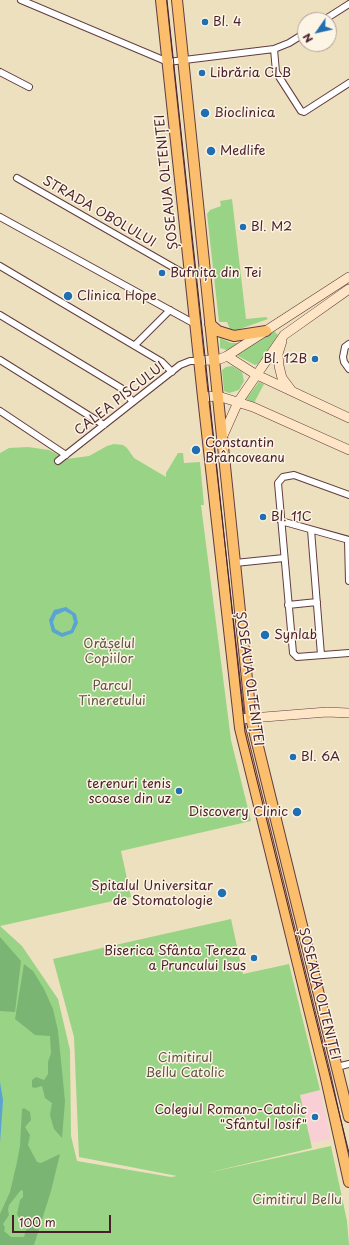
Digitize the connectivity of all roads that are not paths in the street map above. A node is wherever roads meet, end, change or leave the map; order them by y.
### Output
1 (21, 0) edge
2 (161, 0) edge
3 (177, 0) edge
4 (349, 4) edge
5 (336, 12) edge
6 (297, 38) edge
7 (274, 49) junction
8 (183, 59) junction
9 (168, 62) junction
10 (0, 72) edge
11 (349, 83) edge
12 (29, 87) dead end
13 (17, 178) dead end
14 (0, 217) edge
15 (0, 266) edge
16 (190, 277) junction
17 (349, 277) edge
18 (349, 288) edge
19 (170, 310) junction
20 (0, 315) edge
21 (195, 324) junction
22 (210, 324) junction
23 (266, 332) junction
24 (284, 335) junction
25 (349, 344) edge
26 (135, 345) junction
27 (227, 356) junction
28 (0, 360) edge
29 (214, 360) junction
30 (199, 361) junction
31 (349, 369) edge
32 (172, 372) junction
33 (255, 374) junction
34 (292, 391) junction
35 (218, 396) junction
36 (203, 397) junction
37 (133, 402) junction
38 (238, 402) junction
39 (0, 411) edge
40 (349, 418) edge
41 (104, 425) junction
42 (222, 438) junction
43 (349, 450) edge
44 (66, 455) junction
45 (58, 461) dead end
46 (349, 494) edge
47 (281, 521) junction
48 (311, 530) junction
49 (348, 540) edge
50 (284, 558) junction
51 (234, 563) junction
52 (349, 581) edge
53 (317, 602) junction
54 (288, 605) junction
55 (349, 653) edge
56 (321, 655) junction
57 (349, 713) edge
58 (251, 718) junction
59 (239, 719) junction
60 (349, 1064) edge
61 (337, 1067) junction
62 (349, 1117) edge
63 (349, 1182) edge

1 - 9 street
2 - 9 main road, ȘOSEAUA OLTENIȚEI
3 - 8 main road, ȘOSEAUA OLTENIȚEI
4 - 5 street
6 - 7 street
7 - 8 street
7 - 11 street
8 - 9 street
8 - 22 main road, ȘOSEAUA OLTENIȚEI
9 - 16 main road, ȘOSEAUA OLTENIȚEI
10 - 12 street
13 - 16 street, STRADA OBOLULUI
14 - 19 street
15 - 26 street
16 - 21 main road, ȘOSEAUA OLTENIȚEI
17 - 23 main road
18 - 24 main road
19 - 21 street
19 - 26 street
20 - 37 street
21 - 30 main road, ȘOSEAUA OLTENIȚEI
22 - 23 main road
22 - 29 main road, ȘOSEAUA OLTENIȚEI
23 - 27 main road
24 - 33 main road
24 - 34 main road
25 - 31 street
26 - 32 street
27 - 29 main road
27 - 33 main road
28 - 41 street
29 - 30 main road
29 - 35 main road, ȘOSEAUA OLTENIȚEI
30 - 32 street, CALEA PISCULUI
30 - 36 main road, ȘOSEAUA OLTENIȚEI
32 - 37 street, CALEA PISCULUI
33 - 34 main road
33 - 38 main road
34 - 40 main road
35 - 36 main road
35 - 38 main road
35 - 42 main road, ȘOSEAUA OLTENIȚEI
36 - 59 main road, ȘOSEAUA OLTENIȚEI
37 - 41 street, CALEA PISCULUI
38 - 42 main road
38 - 43 main road
39 - 44 street
41 - 44 street, CALEA PISCULUI
42 - 51 main road, ȘOSEAUA OLTENIȚEI
44 - 45 street, CALEA PISCULUI
46 - 47 street
47 - 48 street
47 - 50 street
48 - 49 street
48 - 53 street
49 - 52 street
50 - 51 street
50 - 54 street
51 - 58 main road, ȘOSEAUA OLTENIȚEI
53 - 54 street
53 - 56 street
54 - 56 street
55 - 56 street
57 - 58 main road
58 - 59 main road
58 - 61 main road, ȘOSEAUA OLTENIȚEI
59 - 63 main road, ȘOSEAUA OLTENIȚEI
60 - 61 street
61 - 62 main road, ȘOSEAUA OLTENIȚEI

